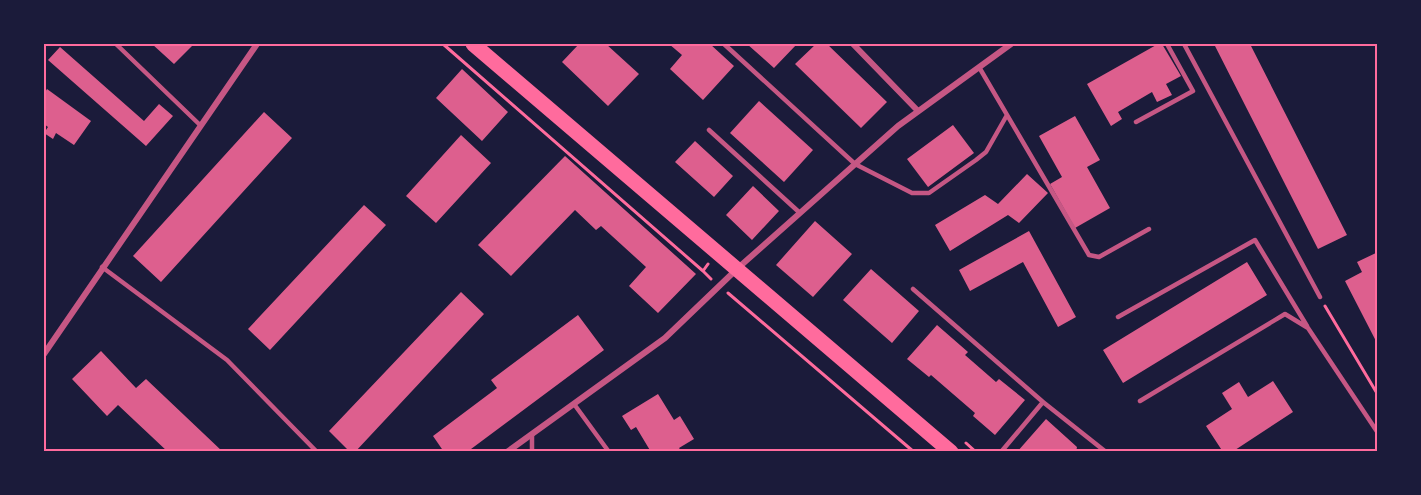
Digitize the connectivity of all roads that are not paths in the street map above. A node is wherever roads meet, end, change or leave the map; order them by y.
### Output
1 (116, 44) edge
2 (257, 44) edge
3 (473, 44) edge
4 (724, 44) edge
5 (853, 44) edge
6 (1011, 44) edge
7 (1167, 44) edge
8 (1184, 44) edge
9 (979, 67) junction
10 (918, 111) junction
11 (1007, 115) junction
12 (1136, 122) dead end
13 (200, 125) junction
14 (709, 130) dead end
15 (855, 164) junction
16 (800, 213) junction
17 (1149, 229) dead end
18 (102, 267) junction
19 (738, 268) junction
20 (913, 289) dead end
21 (1320, 297) road end
22 (1118, 317) dead end
23 (1308, 328) junction
24 (44, 354) edge
25 (1140, 401) dead end
26 (1042, 402) junction
27 (574, 404) junction
28 (532, 434) junction
29 (1377, 434) edge
30 (317, 452) edge
31 (507, 452) edge
32 (532, 452) edge
33 (609, 452) edge
34 (951, 452) edge
35 (1001, 452) edge
36 (1106, 452) edge

1 - 13 lane
2 - 13 street
3 - 19 main road
4 - 15 lane
5 - 10 street
6 - 9 street
7 - 12 lane
8 - 21 lane
9 - 10 street
9 - 11 lane
10 - 15 street
11 - 15 lane
11 - 17 lane
13 - 18 street
14 - 16 lane
15 - 16 street
16 - 19 street
18 - 24 street
18 - 30 lane
19 - 27 street
19 - 34 main road
20 - 26 lane
22 - 23 lane
23 - 25 lane
23 - 29 lane
26 - 35 lane
26 - 36 lane
27 - 28 street
27 - 33 lane
28 - 31 street
28 - 32 lane

